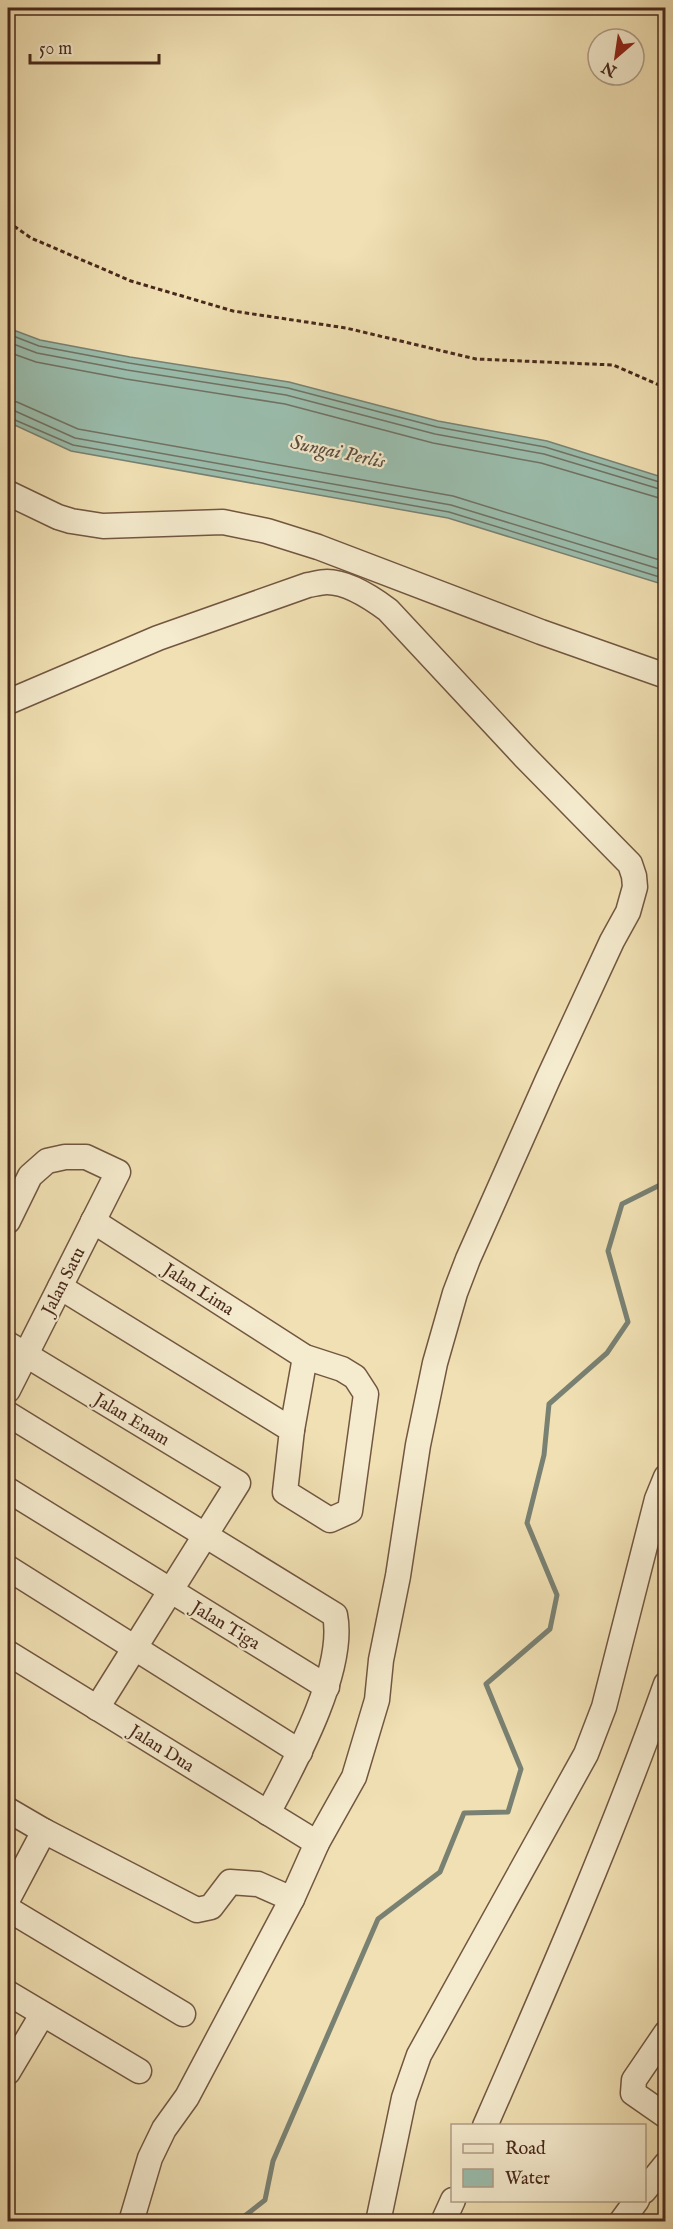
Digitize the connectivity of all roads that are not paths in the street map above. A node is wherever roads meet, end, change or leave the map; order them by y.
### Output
1 (8, 493) edge
2 (666, 676) edge
3 (8, 702) edge
4 (8, 1221) edge
5 (93, 1221) junction
6 (60, 1287) junction
7 (16, 1349) edge
8 (305, 1357) junction
9 (8, 1390) edge
10 (8, 1414) edge
11 (292, 1430) junction
12 (666, 1477) edge
13 (8, 1490) edge
14 (207, 1536) junction
15 (8, 1568) edge
16 (171, 1592) junction
17 (134, 1647) junction
18 (8, 1653) edge
19 (666, 1684) edge
20 (327, 1687) junction
21 (97, 1708) junction
22 (300, 1752) junction
23 (8, 1810) edge
24 (268, 1813) junction
25 (44, 1831) junction
26 (317, 1843) junction
27 (8, 1899) edge
28 (292, 1899) junction
29 (8, 1909) edge
30 (8, 1993) edge
31 (183, 2014) dead end
32 (42, 2015) junction
33 (666, 2033) edge
34 (139, 2071) dead end
35 (8, 2072) edge
36 (666, 2116) edge
37 (487, 2124) edge
38 (666, 2164) edge
39 (646, 2190) edge
40 (452, 2202) edge
41 (636, 2202) edge
42 (131, 2222) edge
43 (378, 2222) edge
44 (443, 2222) edge
45 (621, 2222) edge

1 - 2 street
3 - 26 street
4 - 5 street, Jalan Satu
5 - 6 street, Jalan Satu
5 - 8 street, Jalan Lima
6 - 7 street, Jalan Satu
6 - 11 street
7 - 9 street, Jalan Satu
7 - 14 street, Jalan Enam
8 - 11 street
8 - 11 street
10 - 14 street
12 - 43 street
13 - 16 street, Jalan Tiga
14 - 16 street
14 - 20 street
15 - 17 street
16 - 17 street
16 - 20 street, Jalan Tiga
17 - 21 street
17 - 22 street
18 - 21 street, Jalan Dua
19 - 37 street
20 - 22 street
21 - 24 street, Jalan Dua
22 - 24 street
23 - 25 street
24 - 26 street, Jalan Dua
25 - 27 street
25 - 28 street
26 - 28 street
28 - 42 street
29 - 31 street
30 - 32 street
32 - 34 street
32 - 35 street
33 - 36 street
38 - 39 street
40 - 44 street
41 - 45 street

